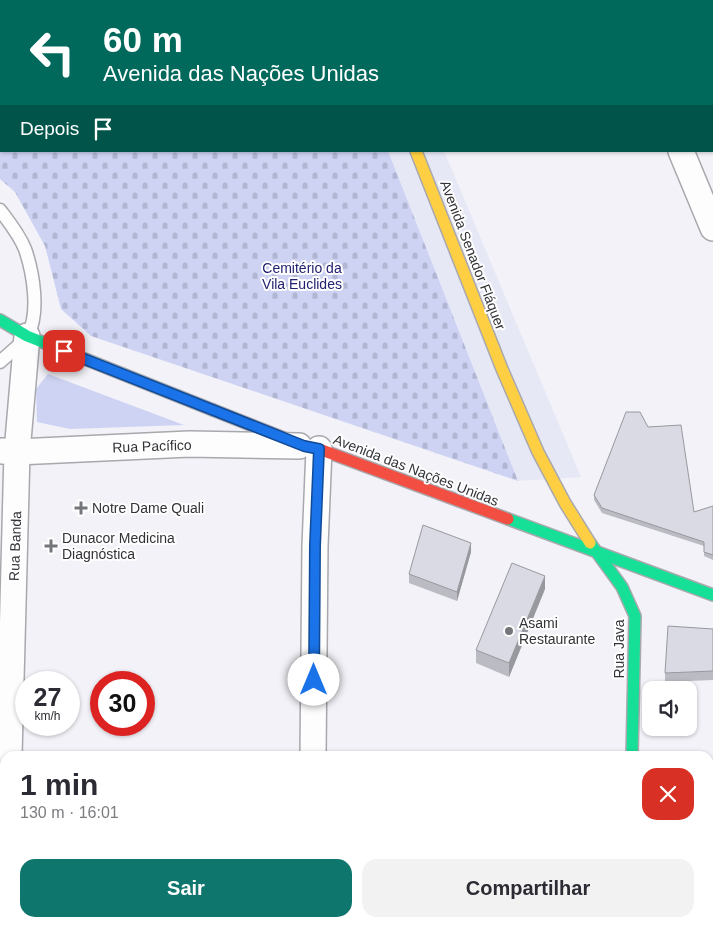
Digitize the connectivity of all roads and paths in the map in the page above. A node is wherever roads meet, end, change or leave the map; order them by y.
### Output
1 (416, 152) edge
2 (680, 152) edge
3 (0, 210) edge
4 (713, 228) edge
5 (0, 320) edge
6 (28, 336) junction
7 (0, 362) edge
8 (311, 448) junction
9 (9, 452) edge
10 (596, 553) junction
11 (713, 595) edge
12 (9, 751) edge
13 (314, 751) edge
14 (632, 751) edge

1 - 10 street, Avenida Senador Fláquer
2 - 4 street
3 - 6 lane
5 - 6 street, Avenida das Nações Unidas
6 - 7 lane
6 - 8 street, Avenida das Nações Unidas
6 - 9 street, Rua Banda
8 - 9 street, Rua Pacífico
8 - 10 street, Avenida das Nações Unidas
8 - 13 street
9 - 12 street, Rua Banda
10 - 11 street, Avenida das Nações Unidas
10 - 14 street, Rua Java

